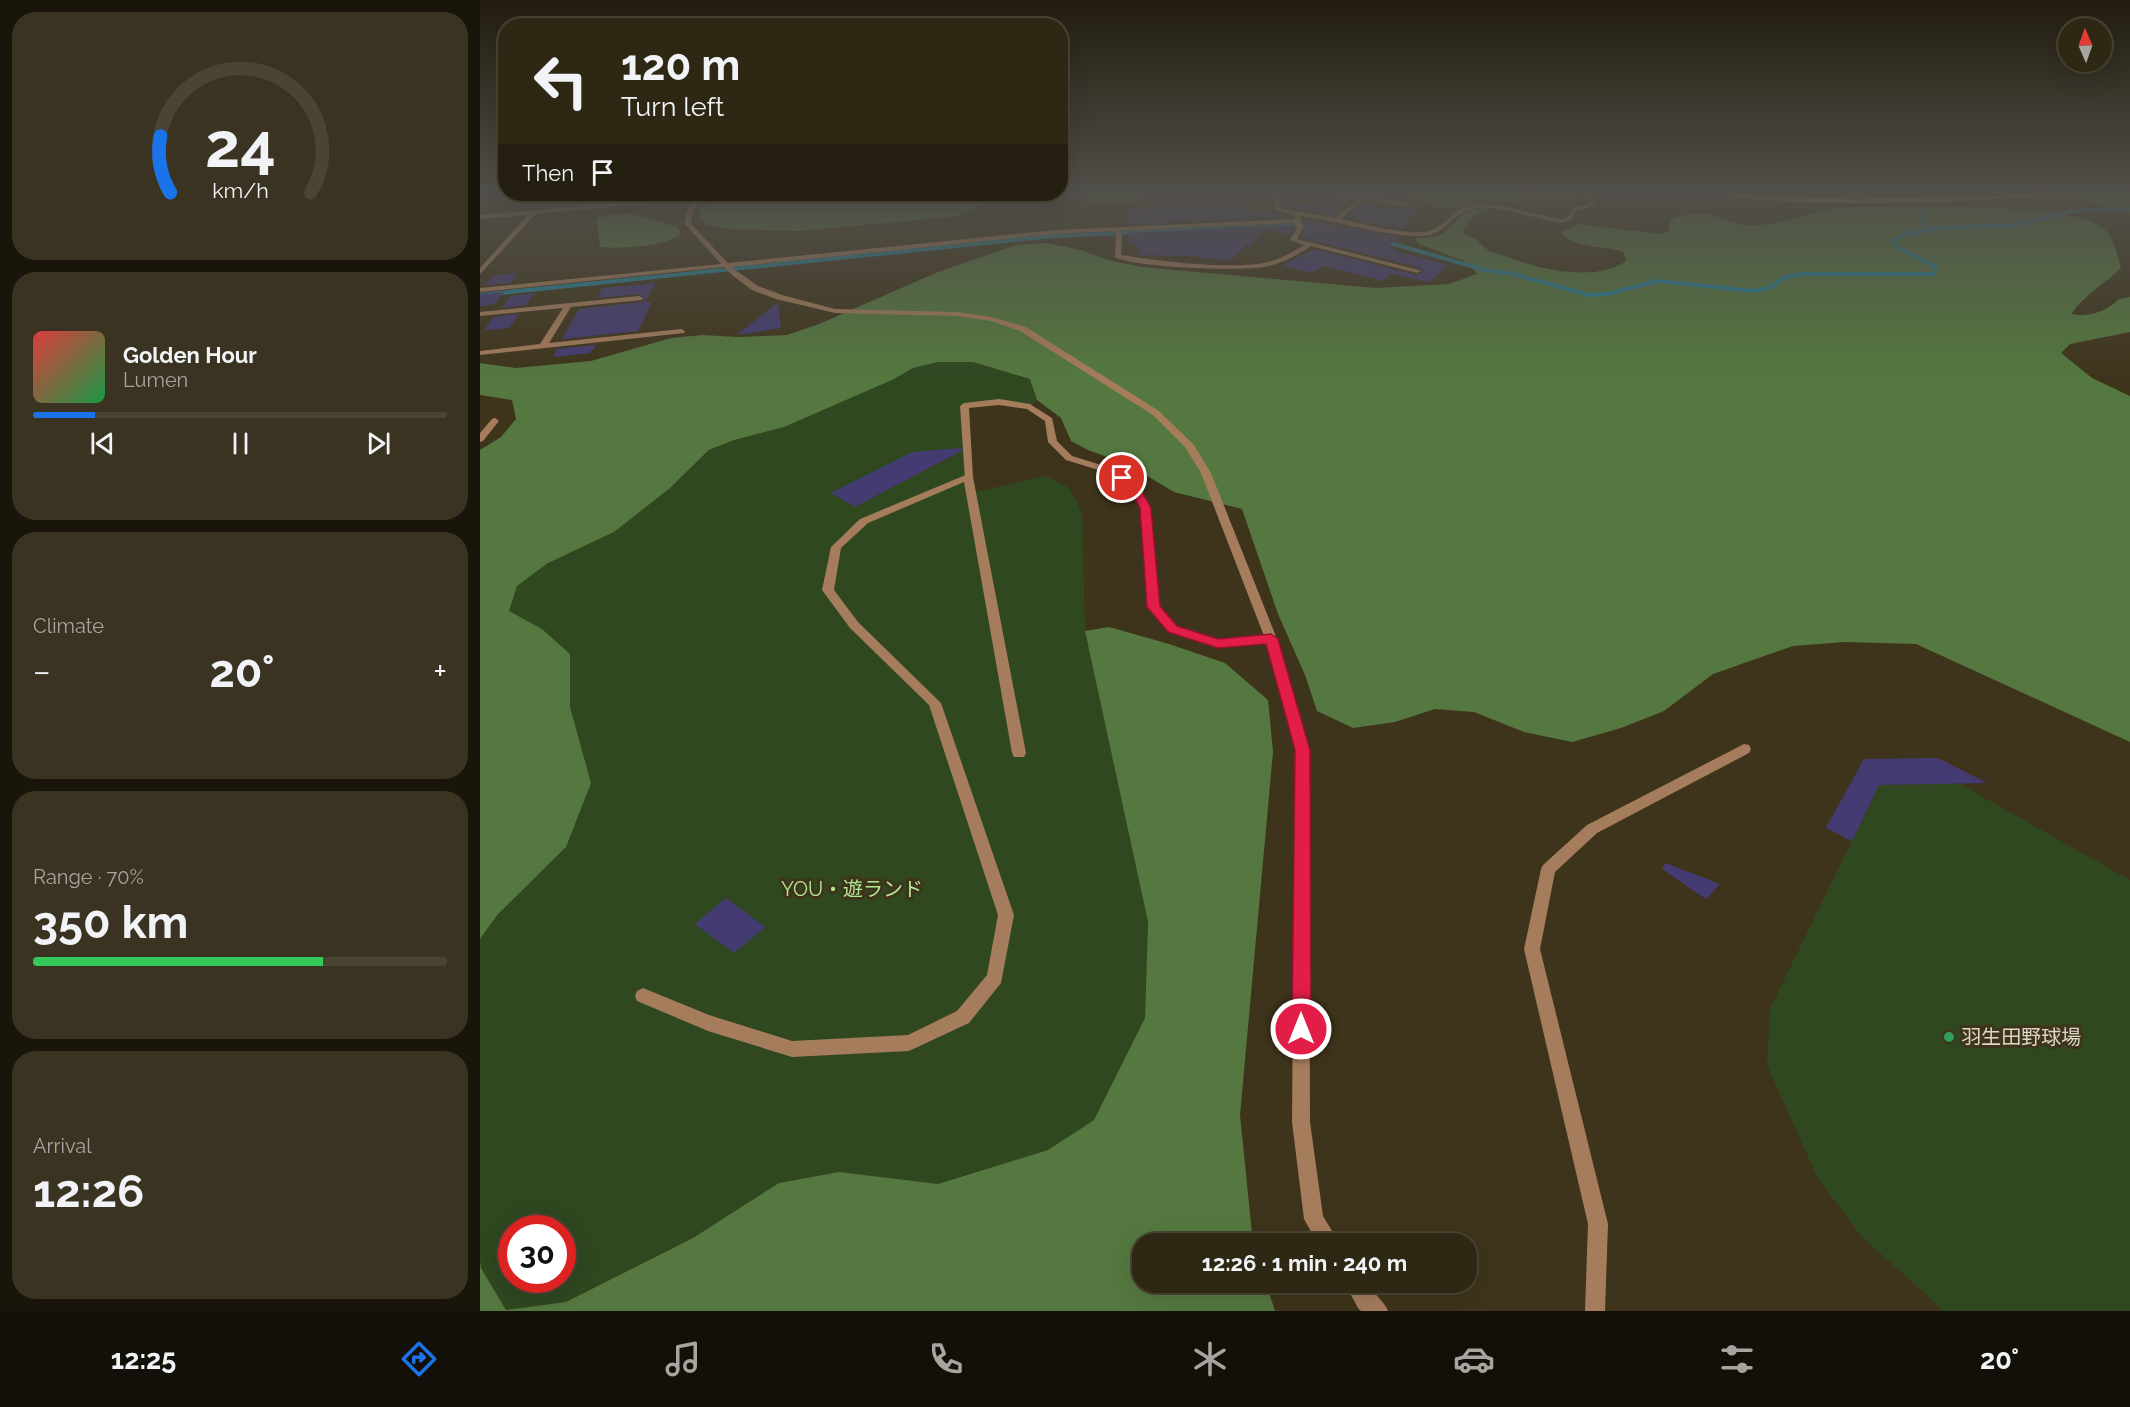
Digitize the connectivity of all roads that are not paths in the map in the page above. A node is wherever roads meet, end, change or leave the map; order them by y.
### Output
1 (496, 255) edge
2 (716, 255) edge
3 (831, 255) edge
4 (1118, 255) edge
5 (1289, 255) edge
6 (1355, 255) edge
7 (726, 266) junction
8 (1417, 271) dead end
9 (480, 273) edge
10 (480, 290) edge
11 (639, 298) dead end
12 (568, 305) junction
13 (480, 314) edge
14 (681, 331) dead end
15 (543, 346) junction
16 (480, 353) edge
17 (480, 424) edge
18 (480, 438) edge
19 (968, 477) junction
20 (1271, 639) junction
21 (1744, 749) dead end
22 (1019, 753) dead end
23 (643, 996) dead end
24 (1323, 1233) edge
25 (1360, 1293) edge
26 (1378, 1311) edge
27 (1595, 1311) edge

1 - 9 street
2 - 7 street
3 - 7 street
4 - 5 street
6 - 8 street
7 - 10 street
7 - 20 street
11 - 12 street
12 - 13 street
12 - 15 street
14 - 15 street
15 - 16 street
17 - 18 street
19 - 20 street
19 - 22 street
19 - 23 street
20 - 24 street
21 - 27 street
25 - 26 street

